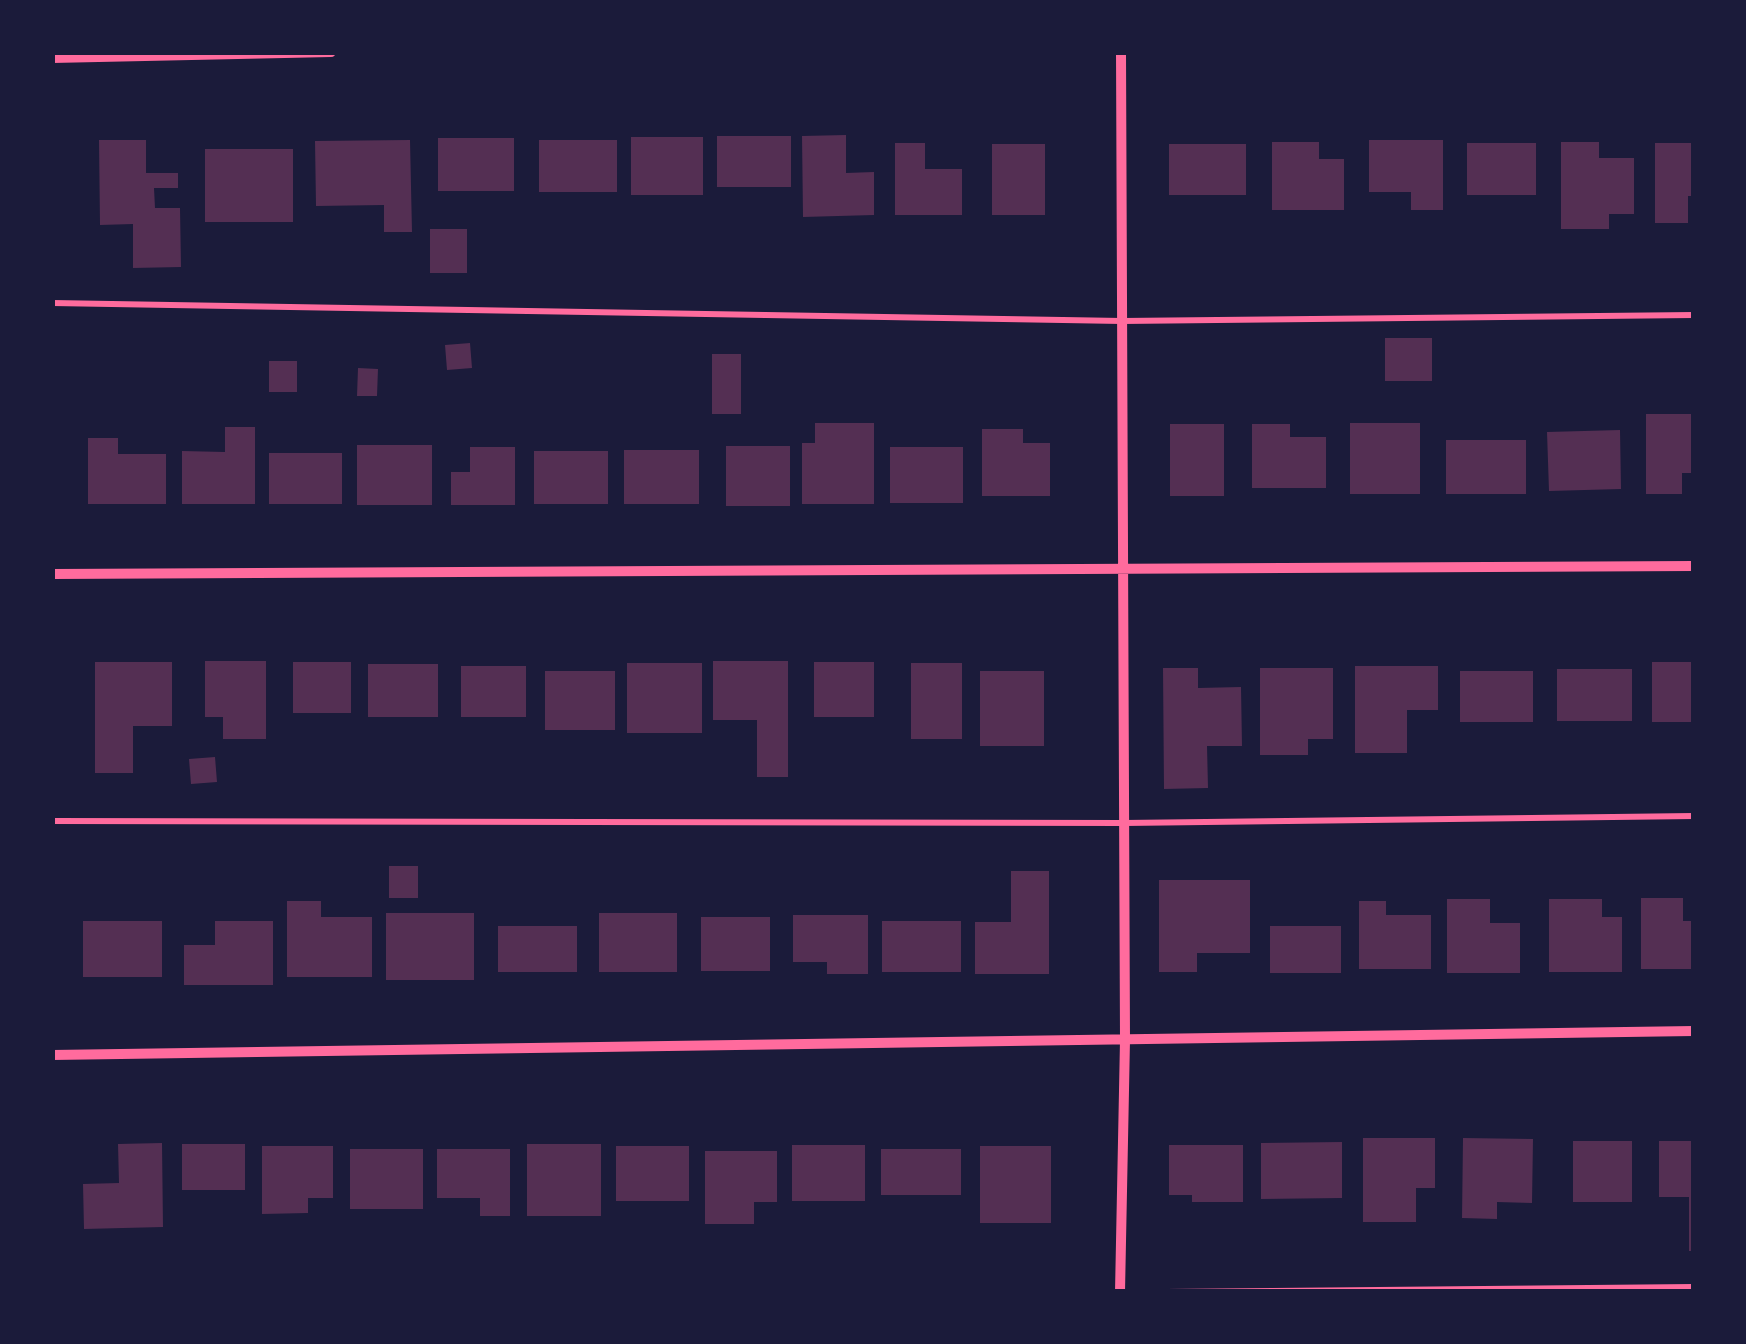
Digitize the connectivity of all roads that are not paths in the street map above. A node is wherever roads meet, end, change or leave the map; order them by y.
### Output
1 (330, 52) edge
2 (1122, 52) edge
3 (52, 58) edge
4 (52, 303) edge
5 (1694, 316) edge
6 (1122, 321) junction
7 (1694, 566) edge
8 (1123, 568) junction
9 (52, 574) edge
10 (1694, 816) edge
11 (52, 820) edge
12 (1124, 823) junction
13 (1694, 1031) edge
14 (1124, 1040) junction
15 (52, 1055) edge
16 (1694, 1287) edge
17 (1120, 1292) edge
18 (1168, 1292) edge

1 - 3 street
2 - 6 street
4 - 6 lane
5 - 6 lane
6 - 8 street
7 - 8 street
8 - 9 street
8 - 12 street
10 - 12 lane
11 - 12 lane
12 - 14 street
13 - 14 street
14 - 15 street
14 - 17 street
16 - 18 lane

